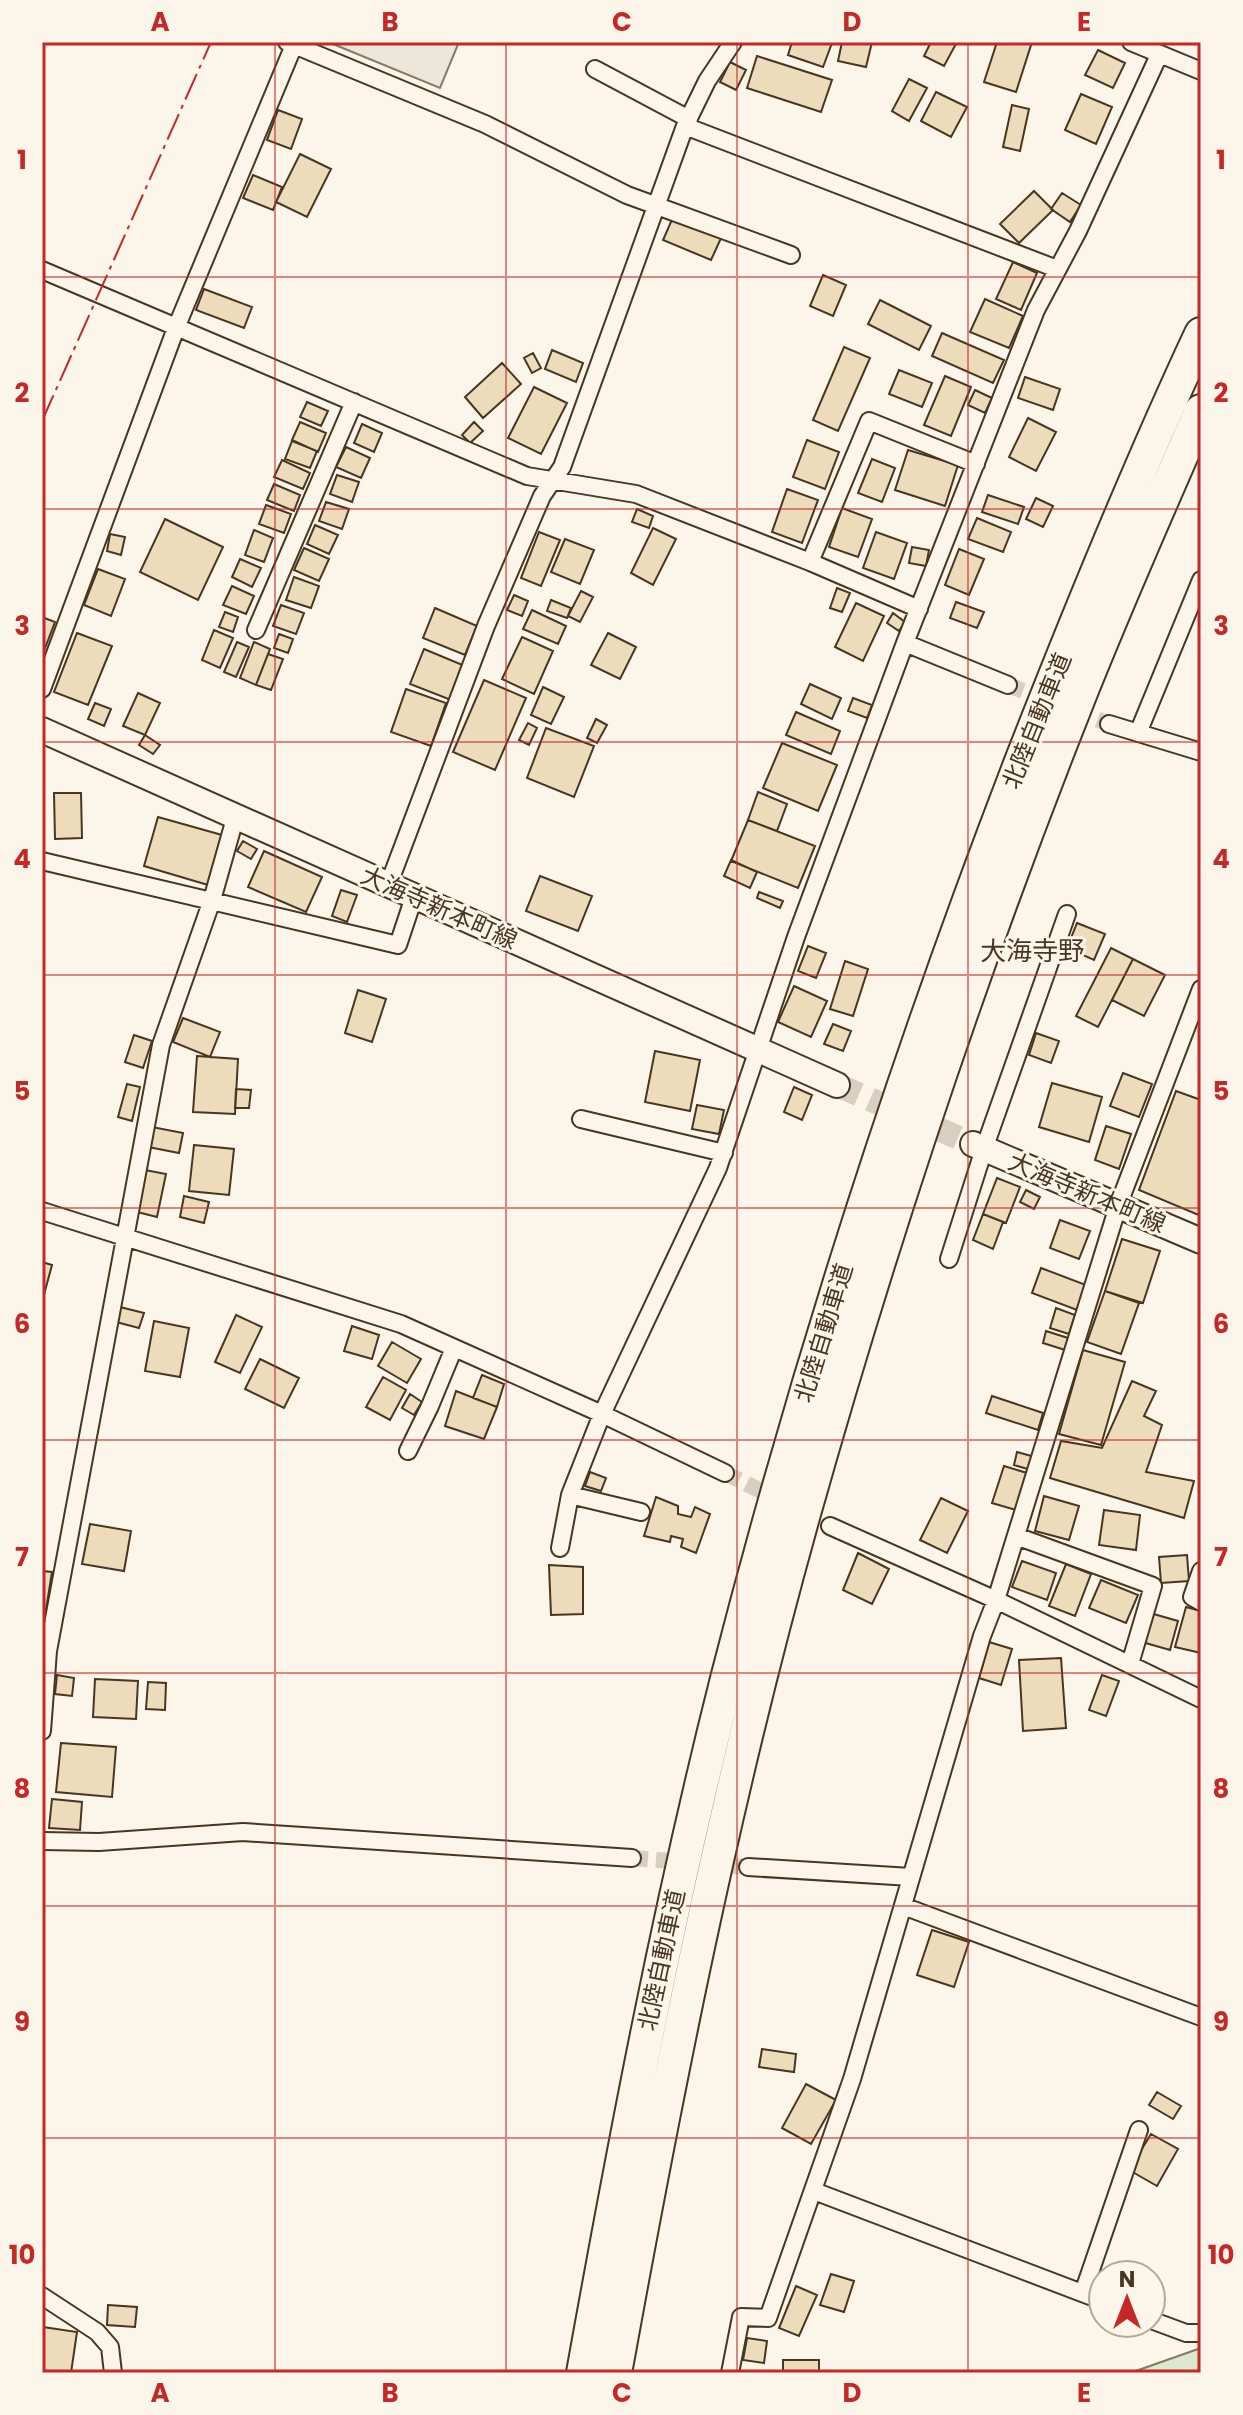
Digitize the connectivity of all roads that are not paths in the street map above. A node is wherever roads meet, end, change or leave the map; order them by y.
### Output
1 (733, 42) edge
2 (1131, 42) edge
3 (290, 44) edge
4 (1159, 55) junction
5 (595, 69) dead end
6 (1201, 71) edge
7 (687, 122) junction
8 (655, 204) junction
9 (791, 255) dead end
10 (1057, 269) junction
11 (42, 270) edge
12 (176, 328) junction
13 (1201, 334) edge
14 (354, 402) junction
15 (1201, 411) edge
16 (976, 464) junction
17 (551, 481) junction
18 (810, 562) junction
19 (1201, 580) edge
20 (919, 609) junction
21 (256, 630) dead end
22 (905, 643) junction
23 (1008, 685) tunnel mouth
24 (42, 689) edge
25 (1109, 724) tunnel mouth
26 (42, 730) edge
27 (1138, 733) junction
28 (1201, 752) edge
29 (236, 815) junction
30 (42, 861) edge
31 (388, 886) junction
32 (414, 897) junction
33 (212, 900) junction
34 (1067, 914) dead end
35 (1201, 989) edge
36 (757, 1048) junction
37 (837, 1085) tunnel mouth
38 (581, 1119) dead end
39 (978, 1146) junction
40 (724, 1153) junction
41 (1118, 1206) junction
42 (42, 1211) edge
43 (125, 1237) junction
44 (1201, 1241) edge
45 (949, 1259) dead end
46 (454, 1348) junction
47 (602, 1414) junction
48 (408, 1451) dead end
49 (725, 1473) tunnel mouth
50 (570, 1495) junction
51 (641, 1512) dead end
52 (830, 1526) dead end
53 (1016, 1536) junction
54 (560, 1548) dead end
55 (1201, 1571) edge
56 (996, 1600) junction
57 (1201, 1602) edge
58 (1130, 1664) junction
59 (1201, 1699) edge
60 (42, 1731) edge
61 (42, 1841) edge
62 (632, 1858) tunnel mouth
63 (748, 1867) tunnel mouth
64 (911, 1877) junction
65 (903, 1906) junction
66 (1201, 2017) edge
67 (1139, 2130) dead end
68 (814, 2191) junction
69 (1083, 2293) junction
70 (1087, 2295) edge
71 (42, 2296) edge
72 (1167, 2326) edge
73 (1201, 2333) edge
74 (113, 2373) edge
75 (583, 2373) edge
76 (615, 2373) edge
77 (730, 2373) edge

1 - 7 street
2 - 4 street
3 - 8 street
3 - 12 street
4 - 6 street
4 - 10 street
5 - 7 street
7 - 8 street
7 - 10 street
8 - 9 street
8 - 17 street
10 - 16 street
11 - 12 street
12 - 14 street
12 - 24 street
13 - 75 highway, 北陸自動車道
14 - 17 street
14 - 21 street
15 - 76 highway, 北陸自動車道
16 - 18 street
16 - 20 street
17 - 18 street
17 - 31 street
18 - 20 street
19 - 27 street
20 - 22 street
22 - 23 street
22 - 36 street
25 - 27 street
26 - 29 main road, 大海寺新本町線
27 - 28 street
29 - 31 main road, 大海寺新本町線
29 - 33 street
30 - 33 street
31 - 32 main road, 大海寺新本町線
32 - 33 street
32 - 36 main road, 大海寺新本町線
33 - 43 street
34 - 39 street
35 - 41 street
36 - 37 main road, 大海寺新本町線
36 - 40 street
38 - 40 street
39 - 41 main road, 大海寺新本町線
39 - 45 street
40 - 47 street
41 - 44 main road, 大海寺新本町線
41 - 53 street
42 - 43 street
43 - 46 street
43 - 60 street
46 - 47 street
46 - 48 street
47 - 49 street
47 - 50 street
50 - 51 street
50 - 54 street
52 - 56 street
53 - 56 street
53 - 58 street
55 - 57 street
56 - 58 street
56 - 64 street
58 - 59 street
61 - 62 street
63 - 64 street
64 - 65 street
65 - 66 street
65 - 68 street
67 - 69 street
68 - 69 street
68 - 77 street
69 - 70 street
71 - 74 street
72 - 73 street

